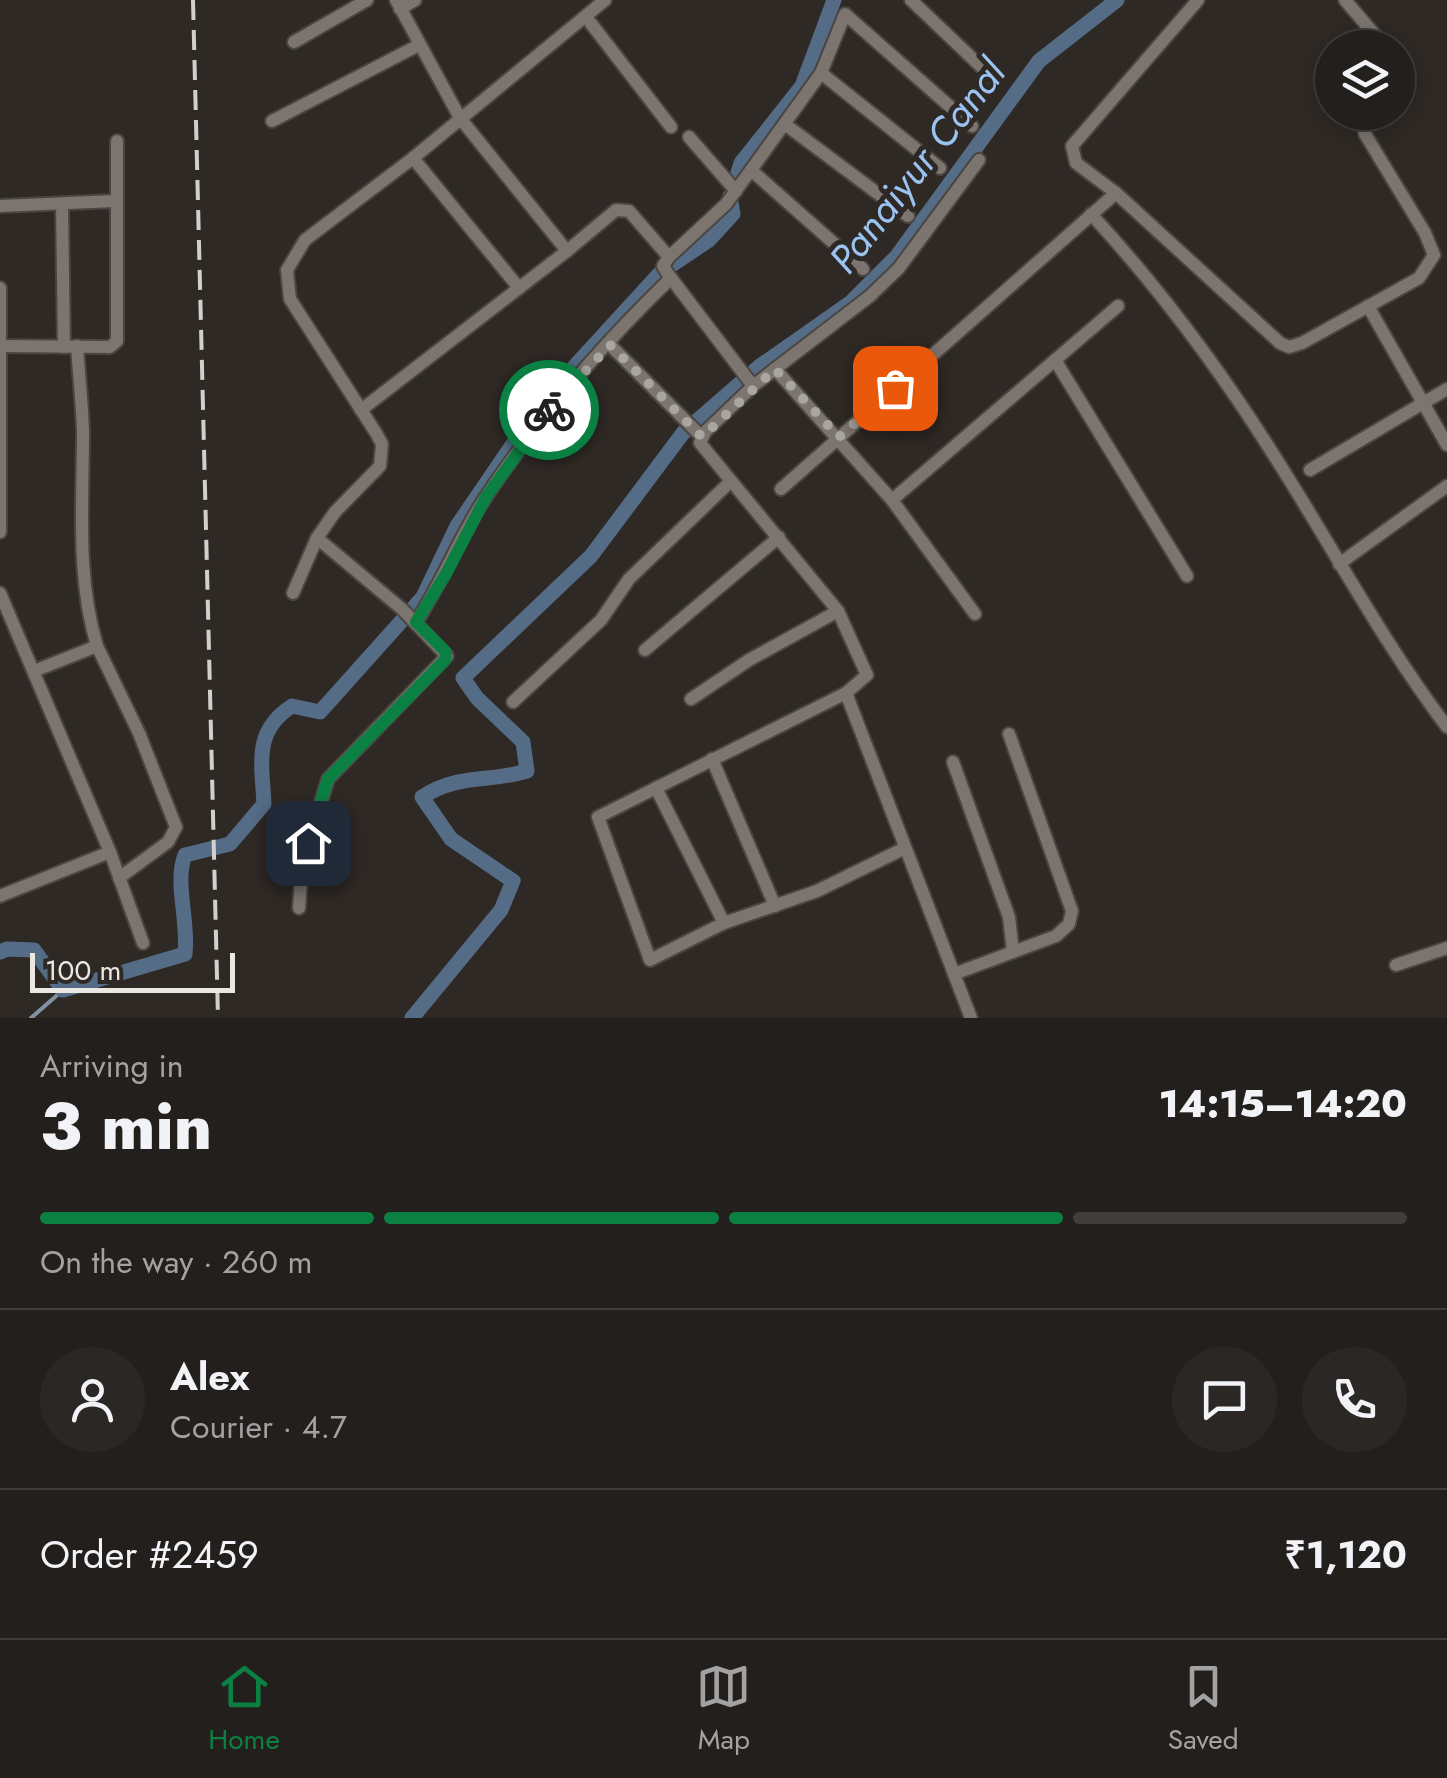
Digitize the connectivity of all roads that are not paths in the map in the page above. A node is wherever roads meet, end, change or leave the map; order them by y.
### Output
1 (368, 0) edge
2 (415, 0) edge
3 (605, 0) edge
4 (911, 0) edge
5 (1198, 0) edge
6 (1345, 0) edge
7 (398, 4) edge
8 (846, 7) edge
9 (586, 16) junction
10 (1371, 30) edge
11 (294, 42) dead end
12 (419, 45) junction
13 (822, 73) junction
14 (995, 80) dead end
15 (460, 118) junction
16 (272, 121) dead end
17 (786, 124) junction
18 (671, 126) dead end
19 (972, 126) dead end
20 (1365, 130) edge
21 (688, 137) dead end
22 (116, 141) dead end
23 (413, 158) junction
24 (979, 160) dead end
25 (940, 168) dead end
26 (751, 170) junction
27 (1116, 193) junction
28 (732, 197) junction
29 (115, 201) junction
30 (62, 204) junction
31 (0, 206) edge
32 (1092, 214) junction
33 (908, 216) dead end
34 (567, 251) junction
35 (668, 269) junction
36 (863, 269) dead end
37 (0, 288) edge
38 (519, 288) junction
39 (1118, 306) dead end
40 (1368, 306) junction
41 (610, 345) junction
42 (1, 346) edge
43 (70, 347) junction
44 (1055, 360) junction
45 (775, 369) junction
46 (747, 379) junction
47 (1447, 389) edge
48 (1421, 403) junction
49 (361, 410) junction
50 (698, 434) junction
51 (839, 437) junction
52 (1447, 445) edge
53 (1310, 470) dead end
54 (731, 481) junction
55 (1447, 486) edge
56 (781, 489) dead end
57 (892, 500) junction
58 (1, 523) edge
59 (779, 537) junction
60 (317, 538) junction
61 (1339, 564) junction
62 (1187, 576) dead end
63 (293, 592) dead end
64 (0, 593) edge
65 (838, 611) junction
66 (975, 614) dead end
67 (415, 621) junction
68 (97, 646) junction
69 (645, 650) dead end
70 (34, 671) junction
71 (846, 693) junction
72 (691, 699) dead end
73 (513, 702) dead end
74 (1447, 727) edge
75 (1009, 734) dead end
76 (712, 759) junction
77 (952, 762) dead end
78 (656, 788) junction
79 (904, 848) junction
80 (110, 852) junction
81 (120, 878) junction
82 (0, 896) edge
83 (775, 906) junction
84 (299, 908) dead end
85 (724, 923) junction
86 (143, 943) dead end
87 (1447, 948) edge
88 (1013, 952) junction
89 (1396, 965) dead end
90 (954, 974) junction
91 (971, 1018) edge

1 - 11 street
2 - 7 street
3 - 9 street
4 - 14 street
5 - 27 street
6 - 10 street
7 - 12 street
8 - 13 street
8 - 19 street
9 - 15 street
9 - 18 street
12 - 15 street
12 - 16 street
13 - 17 street
13 - 25 street
15 - 23 street
15 - 34 street
17 - 26 street
17 - 33 street
20 - 40 street
21 - 28 street
22 - 29 street
23 - 38 street
23 - 49 street
24 - 45 street
26 - 28 street
26 - 36 street
27 - 32 street
27 - 40 street
28 - 35 street
29 - 30 street
29 - 43 street
30 - 31 street
30 - 43 street
32 - 51 street
32 - 61 street
34 - 35 street
34 - 38 street
35 - 41 street
35 - 46 street
37 - 42 street
38 - 49 street
39 - 44 street
40 - 48 street
41 - 50 street
41 - 67 street
42 - 43 street
42 - 58 street
43 - 68 street
44 - 57 street
44 - 62 street
45 - 46 street
45 - 51 street
46 - 50 street
47 - 48 street
48 - 52 street
48 - 53 street
49 - 60 street
50 - 54 street
51 - 56 street
51 - 57 street
54 - 59 street
54 - 73 street
55 - 61 street
57 - 66 street
59 - 65 street
59 - 69 street
60 - 63 street
60 - 67 street
61 - 74 street
64 - 70 street
65 - 71 street
65 - 72 street
67 - 84 street
68 - 70 street
68 - 81 street
70 - 80 street
71 - 76 street
71 - 79 street
75 - 88 street
76 - 78 street
76 - 83 street
77 - 88 street
78 - 85 street
78 - 85 street
79 - 83 street
79 - 90 street
80 - 81 street
80 - 82 street
81 - 86 street
83 - 85 street
87 - 89 street
88 - 90 street
90 - 91 street

